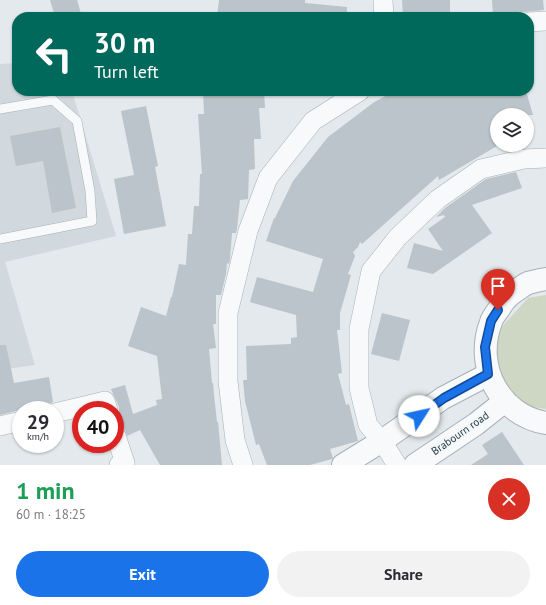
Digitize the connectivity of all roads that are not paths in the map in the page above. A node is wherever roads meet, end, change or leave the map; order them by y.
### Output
1 (383, 0) edge
2 (384, 12) edge
3 (546, 21) edge
4 (534, 22) edge
5 (352, 96) edge
6 (0, 109) edge
7 (546, 158) edge
8 (0, 239) edge
9 (546, 279) edge
10 (488, 374) junction
11 (505, 401) junction
12 (12, 423) edge
13 (546, 423) edge
14 (0, 426) edge
15 (382, 441) junction
16 (121, 453) edge
17 (119, 465) edge
18 (243, 465) edge
19 (343, 465) edge
20 (396, 465) edge
21 (415, 465) edge

1 - 2 street
3 - 4 street
5 - 18 street
6 - 8 lane
7 - 15 street
9 - 10 street
10 - 11 street
10 - 15 street
11 - 13 street
11 - 21 street, Brabourn road
12 - 14 street
15 - 19 street
15 - 20 street
16 - 17 street

